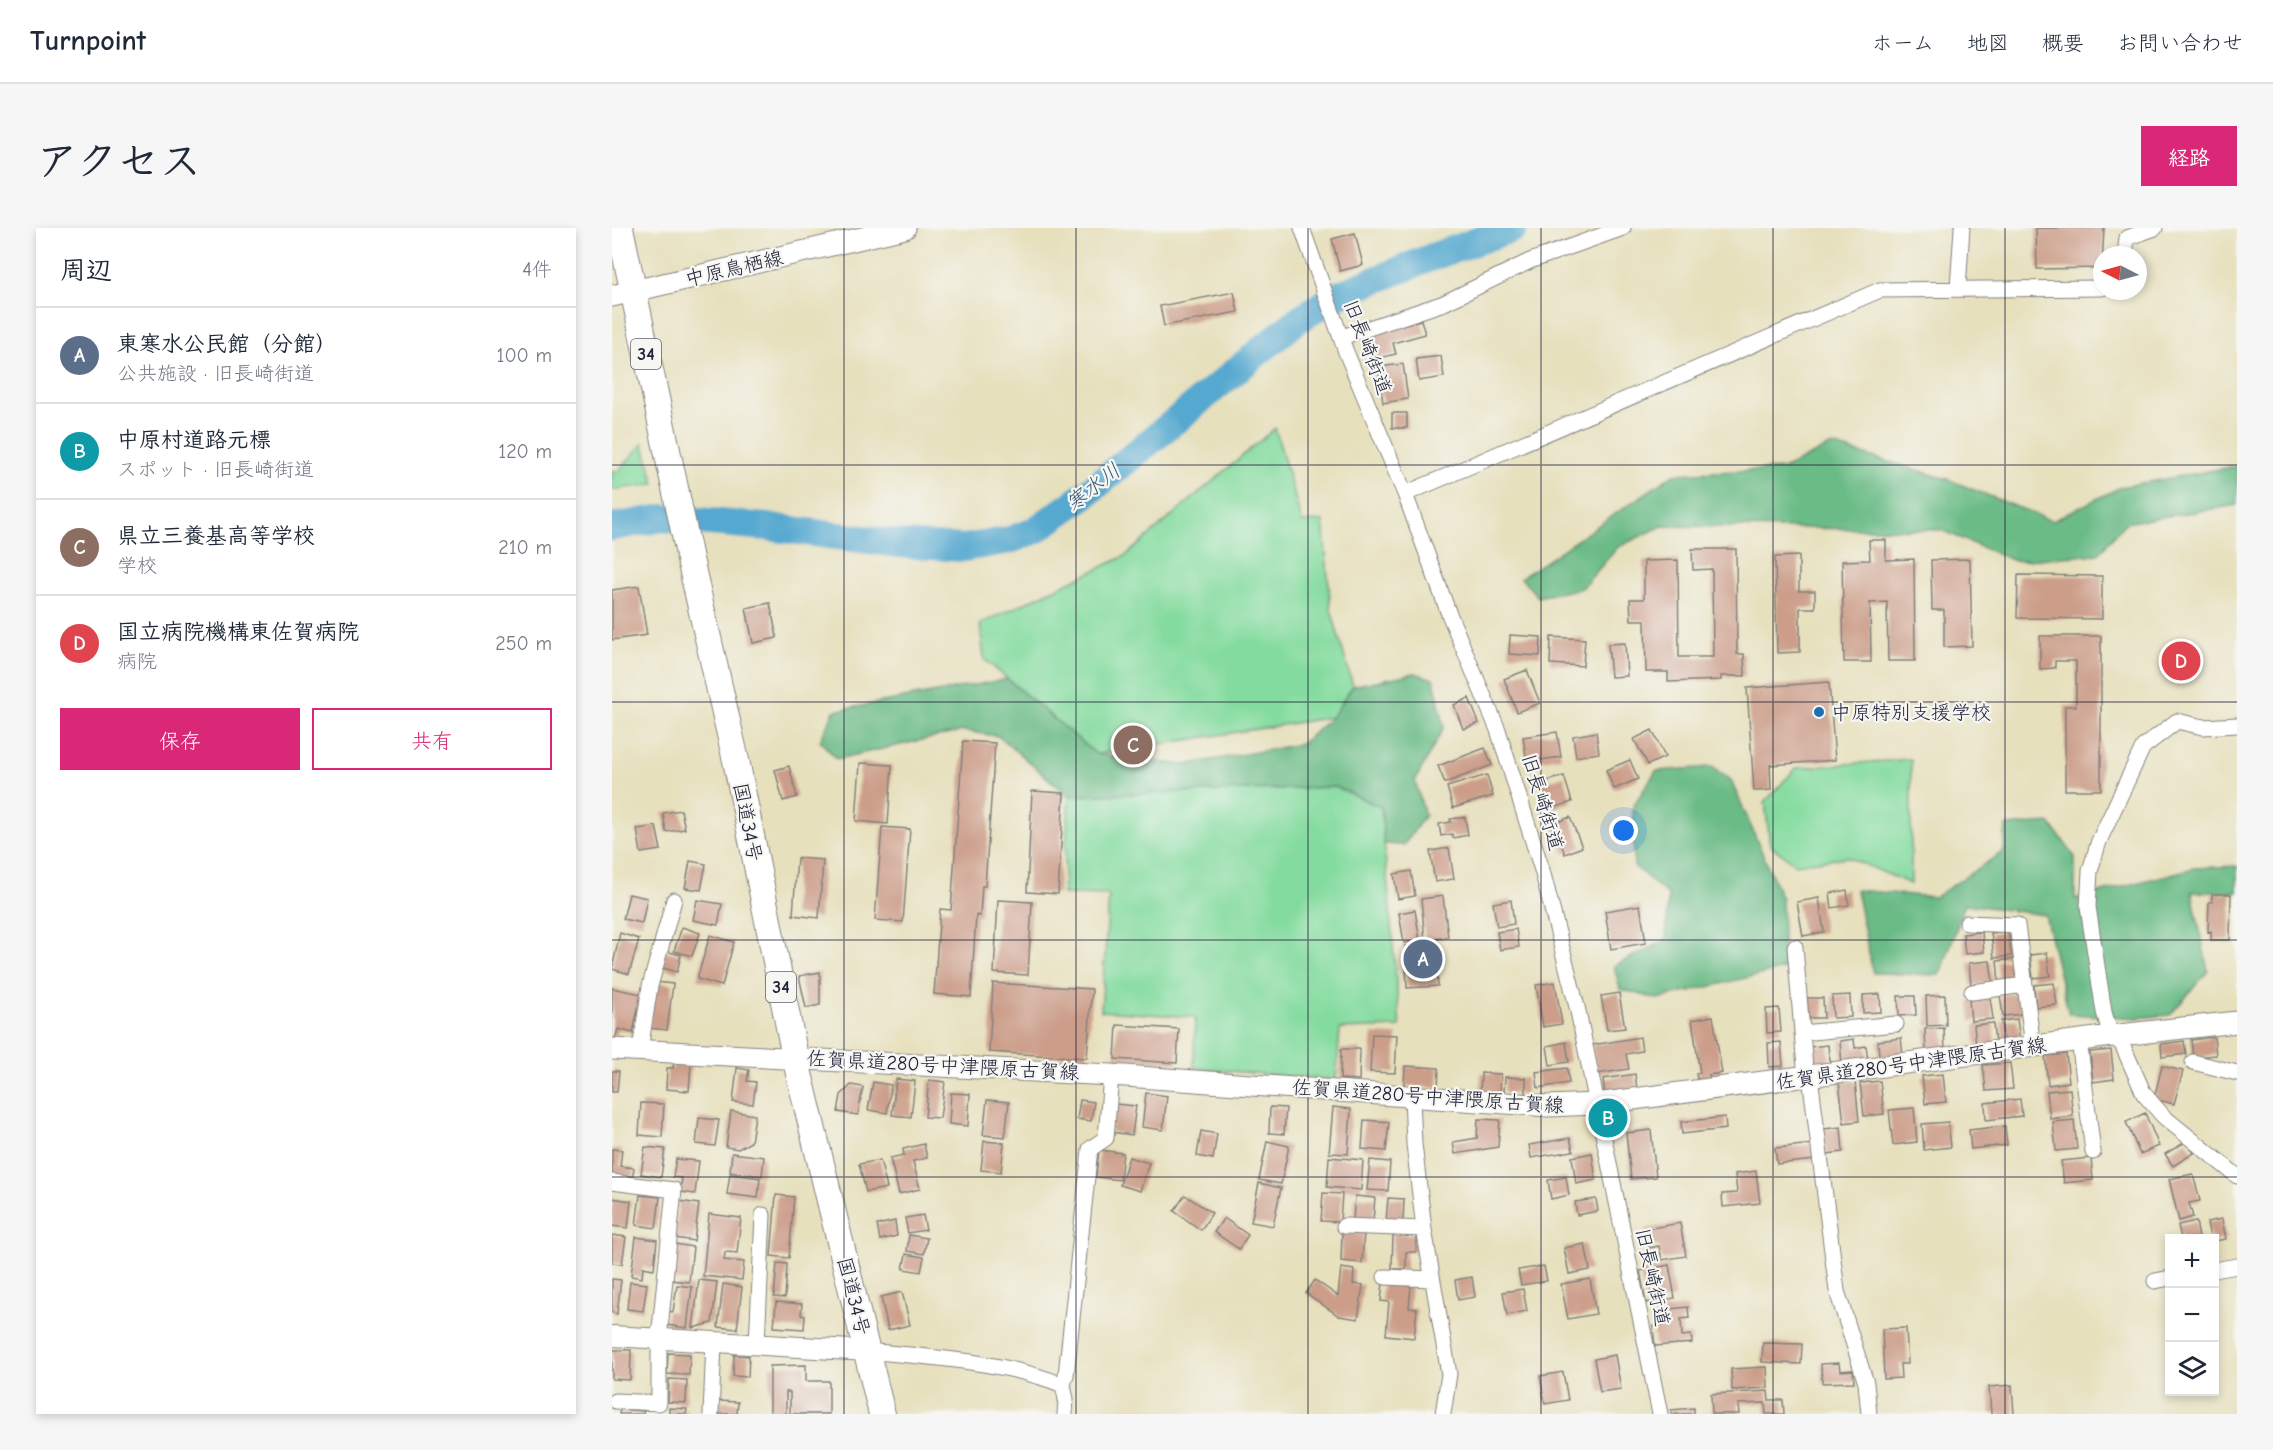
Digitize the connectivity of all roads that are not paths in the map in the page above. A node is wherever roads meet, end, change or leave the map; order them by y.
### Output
1 (620, 228) edge
2 (905, 228) edge
3 (1303, 228) edge
4 (1623, 228) edge
5 (1962, 228) edge
6 (2155, 228) edge
7 (2126, 246) edge
8 (1958, 288) junction
9 (2093, 288) edge
10 (622, 294) edge
11 (1342, 337) junction
12 (1405, 494) junction
13 (2237, 725) edge
14 (674, 900) dead end
15 (1967, 923) dead end
16 (1795, 947) dead end
17 (2025, 986) junction
18 (1972, 992) dead end
19 (2237, 1022) edge
20 (1896, 1024) dead end
21 (1802, 1034) junction
22 (2111, 1036) junction
23 (2079, 1040) junction
24 (2033, 1046) junction
25 (612, 1049) edge
26 (640, 1050) junction
27 (795, 1057) junction
28 (2193, 1062) dead end
29 (2237, 1073) edge
30 (1111, 1075) junction
31 (1810, 1076) junction
32 (1412, 1096) junction
33 (1596, 1104) junction
34 (2094, 1152) dead end
35 (2237, 1176) edge
36 (612, 1182) edge
37 (763, 1215) dead end
38 (1344, 1226) dead end
39 (1424, 1229) junction
40 (2237, 1266) edge
41 (2219, 1269) edge
42 (1385, 1277) dead end
43 (1432, 1279) junction
44 (612, 1336) edge
45 (659, 1339) junction
46 (714, 1342) junction
47 (757, 1344) junction
48 (868, 1351) junction
49 (1063, 1385) junction
50 (615, 1401) dead end
51 (711, 1414) edge
52 (882, 1414) edge
53 (1065, 1414) edge
54 (1443, 1414) edge
55 (1660, 1414) edge
56 (1869, 1414) edge

1 - 10 highway, 国道34号 / 34
2 - 10 main road, 中原鳥栖線
3 - 11 street, 旧長崎街道
4 - 11 street
5 - 8 street
6 - 7 street
8 - 9 street
8 - 12 street
10 - 27 highway, 国道34号 / 34
11 - 12 street, 旧長崎街道
12 - 33 street, 旧長崎街道
13 - 22 street
14 - 26 street
15 - 17 street
16 - 21 street
17 - 18 street
17 - 24 street
19 - 22 main road, 佐賀県道280号中津隈原古賀線
20 - 21 street
21 - 31 street
22 - 23 main road, 佐賀県道280号中津隈原古賀線
22 - 35 street
23 - 24 main road, 佐賀県道280号中津隈原古賀線
23 - 34 street
24 - 31 main road, 佐賀県道280号中津隈原古賀線
25 - 26 main road, 佐賀県道280号中津隈原古賀線
26 - 27 main road, 佐賀県道280号中津隈原古賀線
27 - 30 main road, 佐賀県道280号中津隈原古賀線
27 - 48 highway, 国道34号 / 34
28 - 29 street
30 - 32 main road, 佐賀県道280号中津隈原古賀線
30 - 49 street
31 - 33 main road, 佐賀県道280号中津隈原古賀線
31 - 56 street
32 - 33 main road, 佐賀県道280号中津隈原古賀線
32 - 39 street
33 - 55 street, 旧長崎街道
36 - 45 street
37 - 47 street
38 - 39 street
39 - 43 street
40 - 41 street
42 - 43 street
43 - 54 street
44 - 45 street
45 - 46 street
45 - 50 street
46 - 47 street
46 - 51 street
47 - 48 street
48 - 49 street
48 - 52 highway, 国道34号 / 34
49 - 53 street

